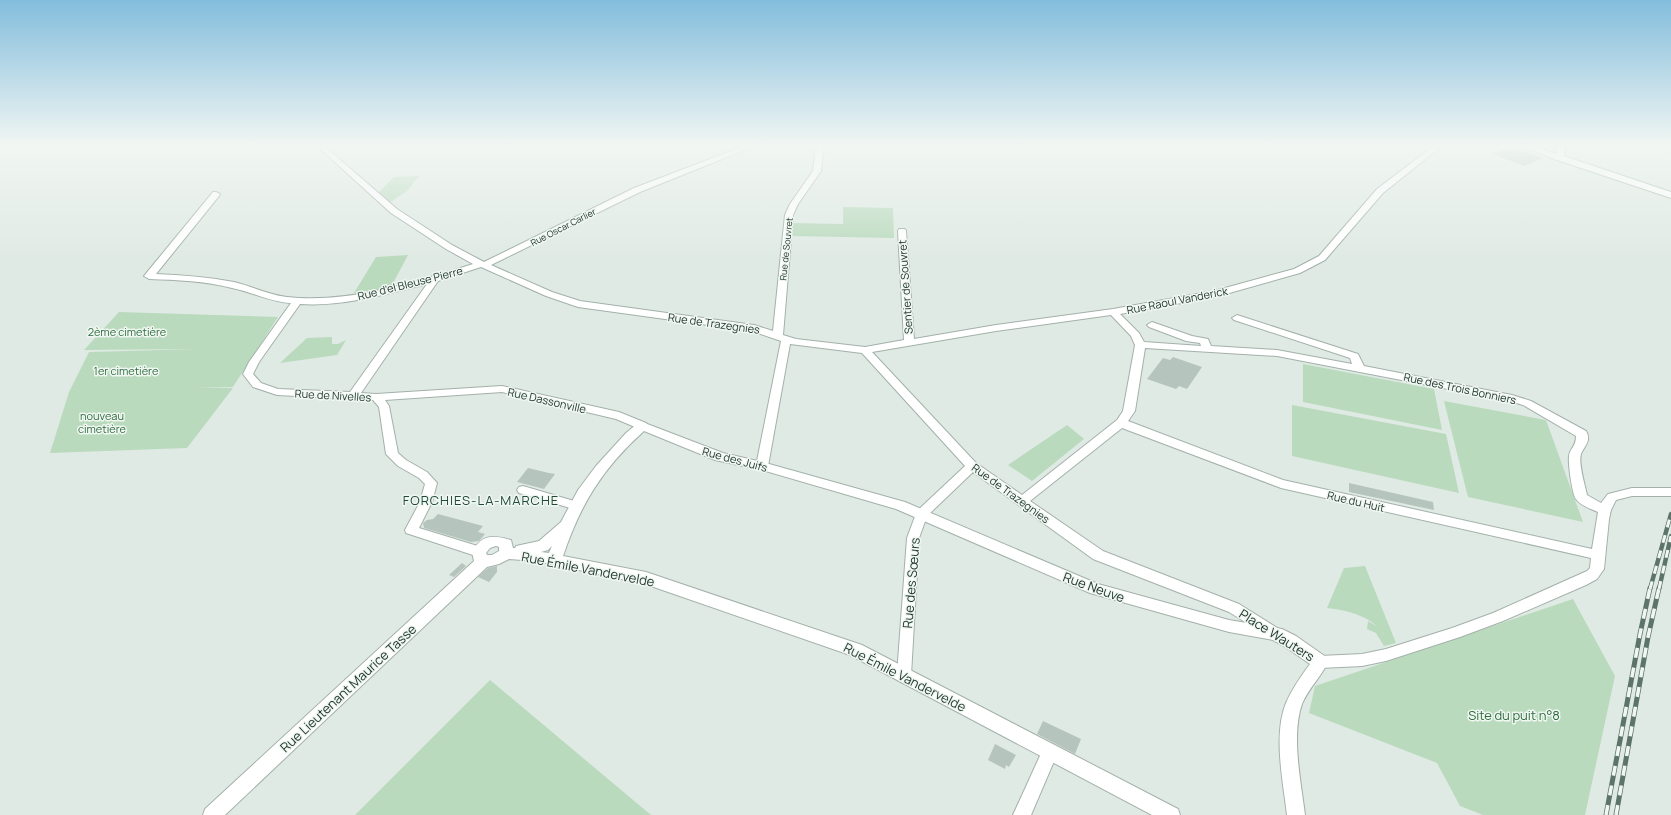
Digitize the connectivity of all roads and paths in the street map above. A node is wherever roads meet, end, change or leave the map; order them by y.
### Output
1 (362, 183) edge
2 (655, 183) edge
3 (809, 183) edge
4 (1390, 183) edge
5 (1635, 183) edge
6 (216, 194) dead end
7 (1671, 195) edge
8 (902, 230) dead end
9 (483, 265) junction
10 (434, 278) junction
11 (298, 302) junction
12 (1114, 312) junction
13 (1237, 318) dead end
14 (1152, 325) dead end
15 (782, 338) junction
16 (909, 343) junction
17 (1140, 345) junction
18 (1207, 349) junction
19 (865, 350) junction
20 (1359, 368) junction
21 (354, 395) junction
22 (376, 397) junction
23 (1121, 423) junction
24 (642, 426) junction
25 (762, 466) junction
26 (972, 466) junction
27 (523, 490) dead end
28 (1671, 492) edge
29 (1022, 501) junction
30 (577, 506) junction
31 (1605, 510) junction
32 (921, 514) junction
33 (570, 519) junction
34 (506, 551) junction
35 (1598, 555) junction
36 (481, 556) junction
37 (554, 560) junction
38 (1234, 608) joint
39 (1276, 634) junction
40 (1320, 662) junction
41 (904, 675) junction
42 (1050, 752) junction
43 (212, 815) edge
44 (1022, 815) edge
45 (1171, 815) edge
46 (1296, 815) edge

1 - 9 street, Rue de Trazegnies
2 - 9 street, Rue Oscar Carlier
3 - 15 street, Rue de Souvret
4 - 12 street, Rue Raoul Vanderick
5 - 7 street
6 - 11 street, Rue d'el Bleuse Pierre
8 - 16 street, Sentier de Souvret
9 - 10 street, Rue d'el Bleuse Pierre
9 - 15 street, Rue de Trazegnies
10 - 11 street, Rue d'el Bleuse Pierre
10 - 21 street
11 - 21 street, Rue de Nivelles
12 - 16 street, Rue Raoul Vanderick
12 - 17 street
13 - 20 street
14 - 18 street
15 - 19 street, Rue de Trazegnies
15 - 25 street, Rue de Souvret
16 - 19 street, Rue Raoul Vanderick
17 - 18 street, Rue des Trois Bonniers
17 - 23 street
18 - 20 street, Rue des Trois Bonniers
19 - 26 street, Rue de Trazegnies
20 - 31 street, Rue des Trois Bonniers
21 - 22 street, Rue de Nivelles
22 - 24 street, Rue Dassonville
22 - 36 street, Rue de Nivelles
23 - 29 street
23 - 35 street, Rue du Huit
24 - 25 street, Rue des Juifs
24 - 30 street
25 - 32 street, Rue des Juifs
26 - 29 street, Rue de Trazegnies
26 - 32 street, Rue des Sœurs
27 - 30 street
28 - 31 street
29 - 38 street, Rue de Trazegnies
30 - 33 street
31 - 35 street
32 - 39 street, Rue Neuve
32 - 41 street, Rue des Sœurs
33 - 34 street
33 - 37 street
34 - 36 street, Rue Lieutenant Maurice Tasse
34 - 37 street, Rue Émile Vandervelde
35 - 40 street
36 - 43 street, Rue Lieutenant Maurice Tasse
37 - 41 street, Rue Émile Vandervelde
38 - 39 street, Place Wauters
39 - 40 street, Place Wauters
40 - 46 street
41 - 42 street, Rue Émile Vandervelde
42 - 44 street
42 - 45 street, Rue Émile Vandervelde

